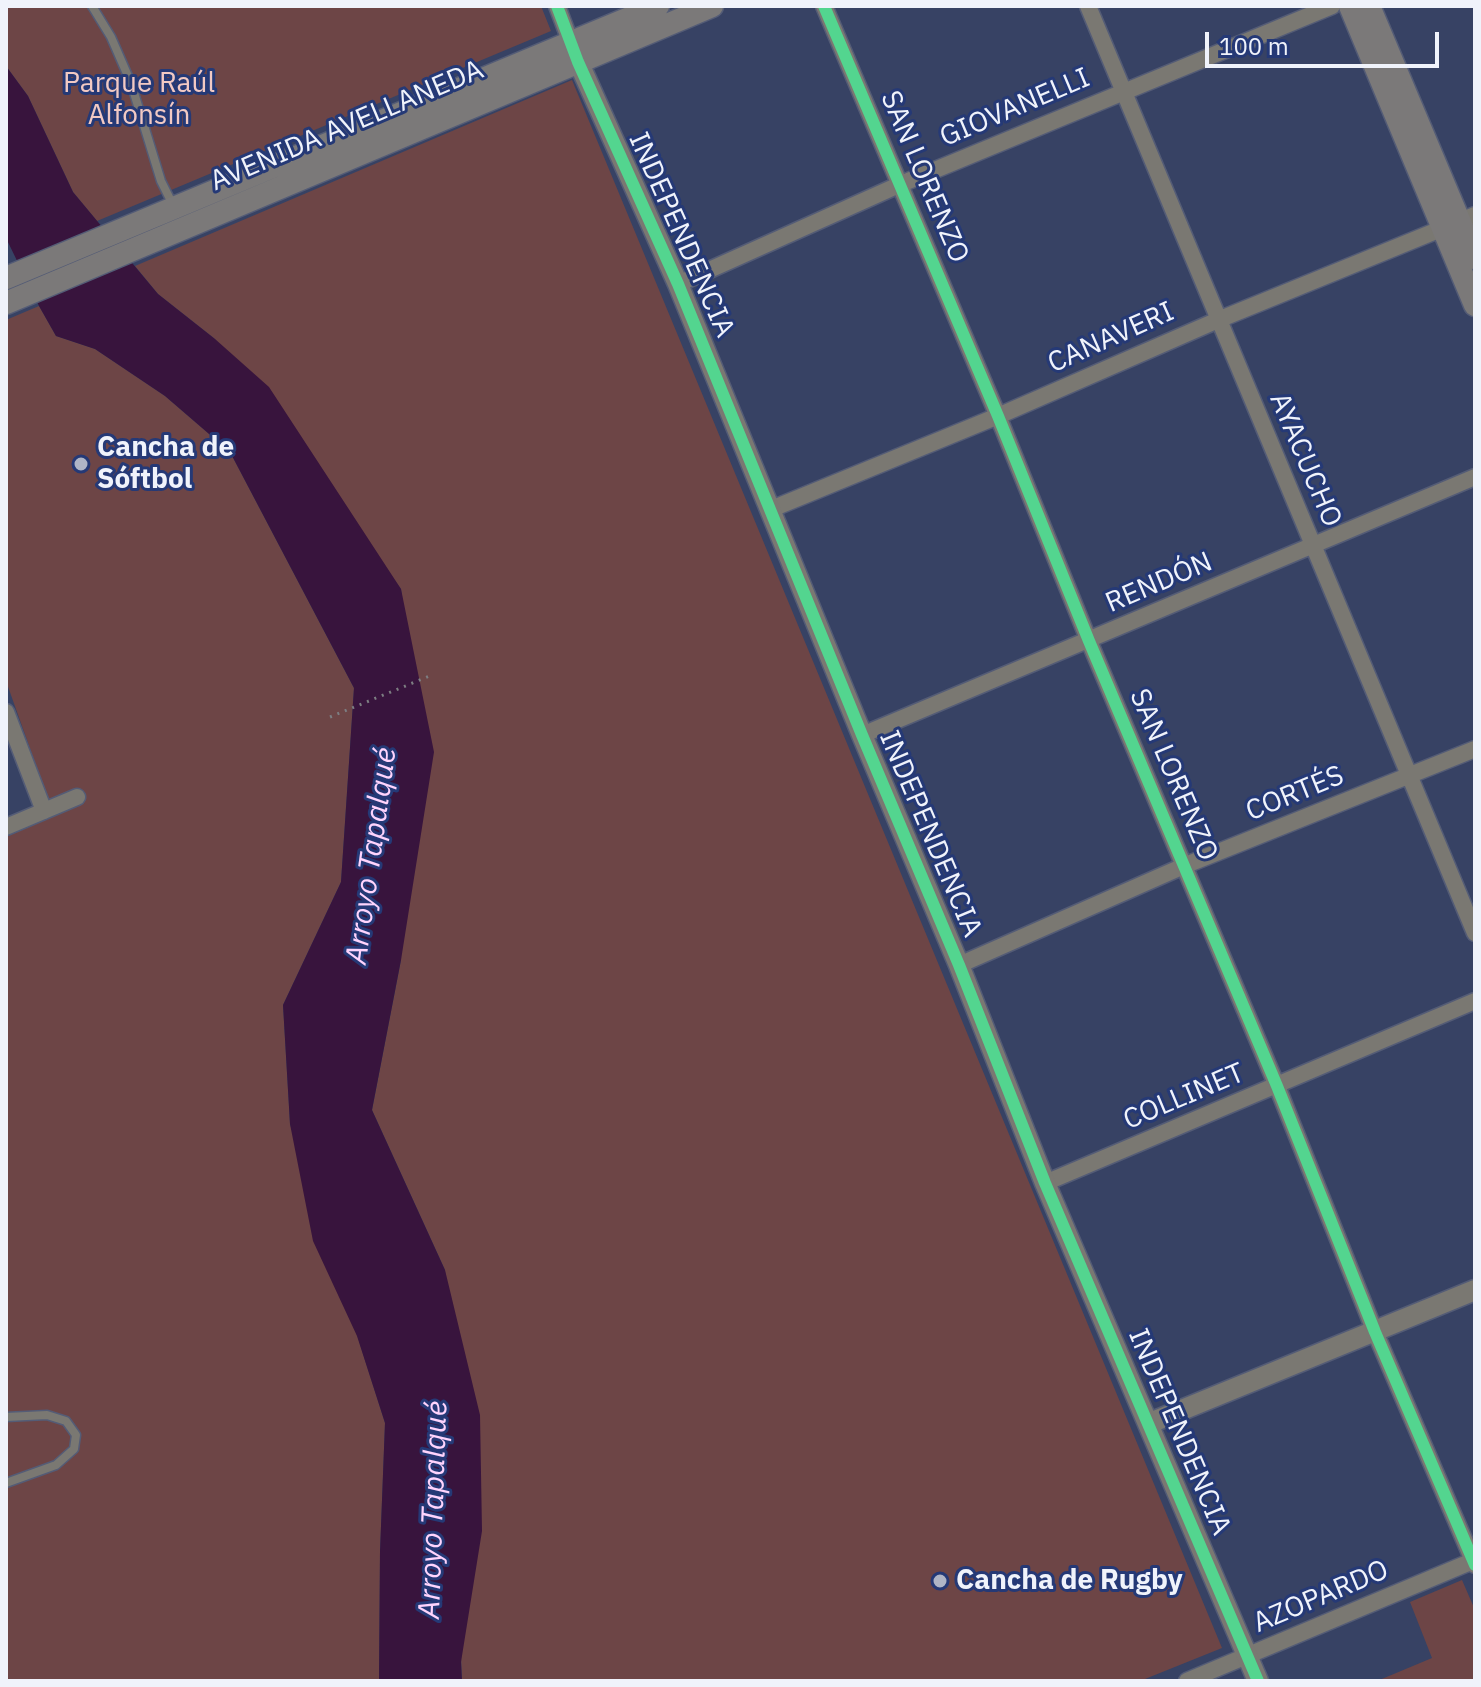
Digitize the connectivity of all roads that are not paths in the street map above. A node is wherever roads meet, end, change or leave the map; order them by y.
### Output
1 (92, 6) edge
2 (557, 6) edge
3 (658, 6) edge
4 (712, 6) edge
5 (824, 6) edge
6 (1088, 6) edge
7 (1332, 6) edge
8 (1350, 6) edge
9 (1369, 6) edge
10 (574, 52) junction
11 (1122, 91) junction
12 (901, 184) junction
13 (173, 207) junction
14 (1460, 222) edge
15 (183, 228) junction
16 (1475, 258) edge
17 (6, 278) edge
18 (678, 284) junction
19 (10, 301) edge
20 (1475, 305) edge
21 (1218, 320) junction
22 (998, 416) junction
23 (1475, 477) edge
24 (769, 510) junction
25 (1313, 545) junction
26 (1089, 641) junction
27 (6, 712) edge
28 (862, 735) junction
29 (1475, 749) edge
30 (1409, 776) junction
31 (77, 797) dead end
32 (44, 811) junction
33 (6, 827) edge
34 (1186, 865) junction
35 (1475, 933) edge
36 (959, 965) junction
37 (1475, 1001) edge
38 (1277, 1086) junction
39 (1045, 1183) junction
40 (1475, 1290) edge
41 (1375, 1332) junction
42 (6, 1417) edge
43 (1150, 1423) junction
44 (6, 1483) edge
45 (1474, 1562) edge
46 (1247, 1656) junction
47 (1187, 1681) edge
48 (1258, 1681) edge

1 - 13 lane
2 - 10 street, INDEPENDENCIA
3 - 10 main road, AVENIDA AVELLANEDA
4 - 10 main road, AVENIDA AVELLANEDA
5 - 12 street, SAN LORENZO
6 - 11 street, AYACUCHO
7 - 11 street, GIOVANELLI
8 - 14 main road
9 - 14 main road
10 - 13 main road, AVENIDA AVELLANEDA
10 - 15 main road, AVENIDA AVELLANEDA
10 - 18 street, INDEPENDENCIA
11 - 12 street, GIOVANELLI
11 - 21 street, AYACUCHO
12 - 18 street, GIOVANELLI
12 - 22 street, SAN LORENZO
13 - 15 lane
13 - 17 main road, AVENIDA AVELLANEDA
14 - 16 main road
14 - 20 main road
14 - 21 street, CANAVERI
15 - 19 main road, AVENIDA AVELLANEDA
18 - 24 street, INDEPENDENCIA
21 - 22 street, CANAVERI
21 - 25 street, AYACUCHO
22 - 24 street, CANAVERI
22 - 26 street, SAN LORENZO
23 - 25 street, RENDÓN
24 - 28 street, INDEPENDENCIA
25 - 26 street, RENDÓN
25 - 30 street, AYACUCHO
26 - 28 street, RENDÓN
26 - 34 street, SAN LORENZO
27 - 32 street
28 - 36 street, INDEPENDENCIA
29 - 30 street, CORTÉS
30 - 34 street, CORTÉS
30 - 35 street, AYACUCHO
31 - 32 street
32 - 33 street
34 - 36 street, CORTÉS
34 - 38 street, SAN LORENZO
36 - 39 street, INDEPENDENCIA
37 - 38 street, COLLINET
38 - 39 street, COLLINET
38 - 41 street, SAN LORENZO
39 - 43 street, INDEPENDENCIA
40 - 41 street
41 - 43 street
41 - 45 street, SAN LORENZO
42 - 44 lane
43 - 46 street, INDEPENDENCIA
45 - 46 street, AZOPARDO
46 - 47 street, AZOPARDO
46 - 48 street, INDEPENDENCIA

